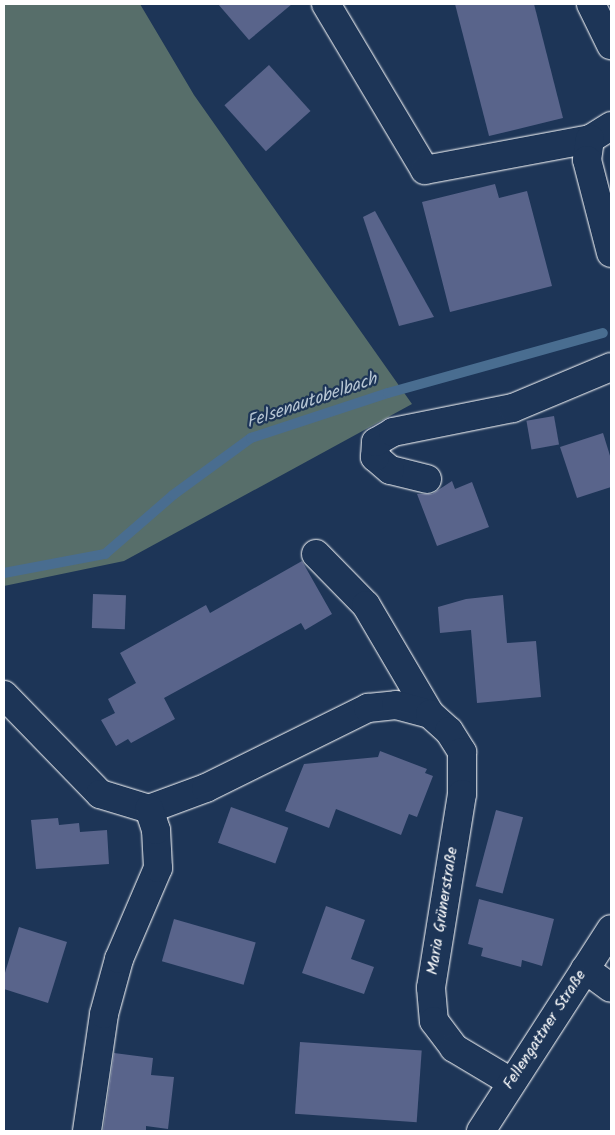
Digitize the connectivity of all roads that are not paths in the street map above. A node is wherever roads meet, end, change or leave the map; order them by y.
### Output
1 (326, 4) edge
2 (591, 4) edge
3 (611, 45) edge
4 (601, 132) edge
5 (611, 253) edge
6 (611, 367) edge
7 (427, 479) dead end
8 (316, 554) dead end
9 (4, 695) edge
10 (430, 714) junction
11 (149, 809) junction
12 (611, 929) edge
13 (585, 969) junction
14 (611, 988) edge
15 (511, 1082) junction
16 (87, 1131) edge
17 (480, 1131) edge

1 - 4 street
2 - 3 street
4 - 5 street
6 - 7 street
8 - 10 street, Maria Grünerstraße
9 - 11 street
10 - 11 street, Maria Grünerstraße
10 - 15 street, Maria Grünerstraße
11 - 16 street
12 - 13 street, Fellengattner Straße
13 - 14 street
13 - 15 street, Fellengattner Straße
15 - 17 street, Fellengattner Straße

